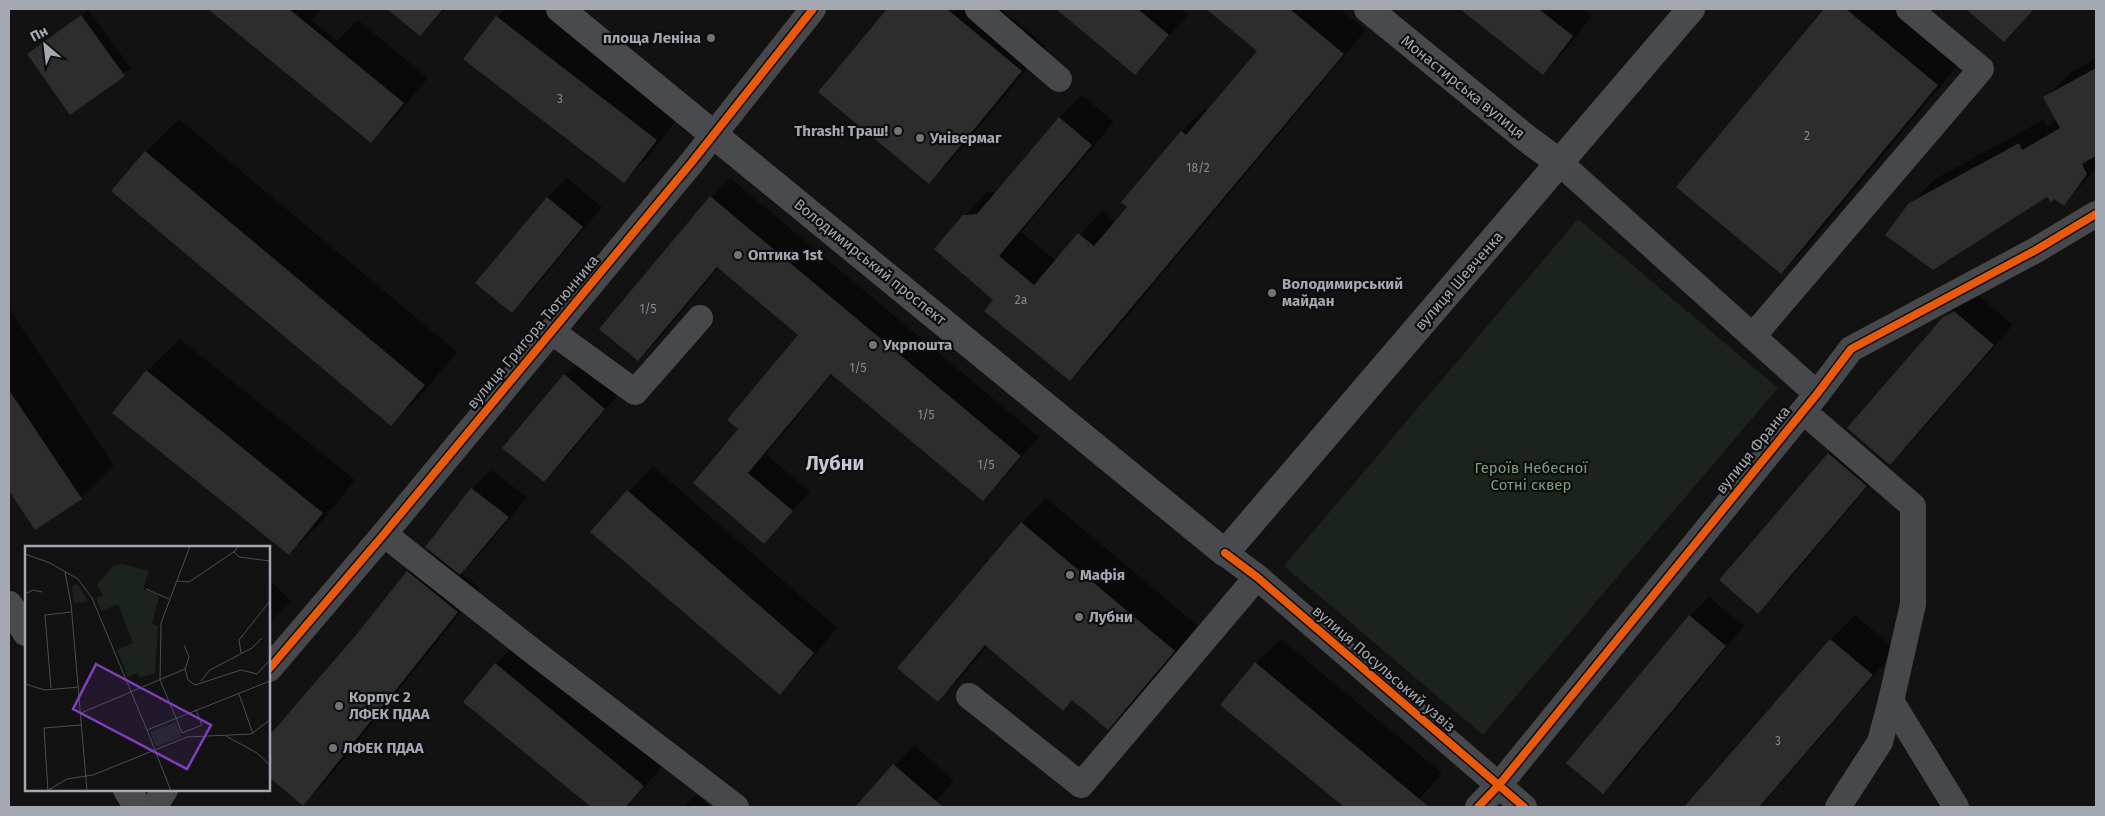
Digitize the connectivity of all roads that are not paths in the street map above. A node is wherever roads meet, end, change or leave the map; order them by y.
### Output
1 (560, 9) edge
2 (813, 9) edge
3 (978, 9) edge
4 (1368, 9) edge
5 (1691, 9) edge
6 (1909, 9) edge
7 (1059, 79) dead end
8 (715, 134) junction
9 (1560, 163) junction
10 (2096, 214) edge
11 (700, 318) dead end
12 (551, 331) junction
13 (1753, 336) junction
14 (1810, 402) junction
15 (384, 534) junction
16 (1226, 553) junction
17 (1257, 578) junction
18 (9, 605) edge
19 (25, 630) edge
20 (270, 667) edge
21 (970, 696) dead end
22 (1891, 701) junction
23 (1499, 785) junction
24 (128, 791) edge
25 (164, 791) edge
26 (138, 807) edge
27 (154, 807) edge
28 (736, 807) edge
29 (1478, 807) edge
30 (1524, 807) edge
31 (1838, 807) edge
32 (1956, 807) edge

1 - 8 main road, Володимирський проспект
2 - 8 street, вулиця Григора Тютюнника
3 - 7 street
4 - 9 main road, Монастирська вулиця
5 - 9 main road, вулиця Шевченка
6 - 13 street
8 - 12 street, вулиця Григора Тютюнника
8 - 16 main road, Володимирський проспект
9 - 13 street
9 - 16 main road, вулиця Шевченка
10 - 14 street, вулиця Франка
11 - 12 street
12 - 15 street, вулиця Григора Тютюнника
13 - 14 street
14 - 22 street
14 - 23 street, вулиця Франка
15 - 20 street, вулиця Григора Тютюнника
15 - 28 street
16 - 17 street, вулиця Посульський узвіз
17 - 21 street
17 - 23 street, вулиця Посульський узвіз
18 - 19 main road
22 - 31 street
22 - 32 street
23 - 29 street, вулиця Франка
23 - 30 street, вулиця Посульський узвіз
24 - 26 main road
25 - 27 street

